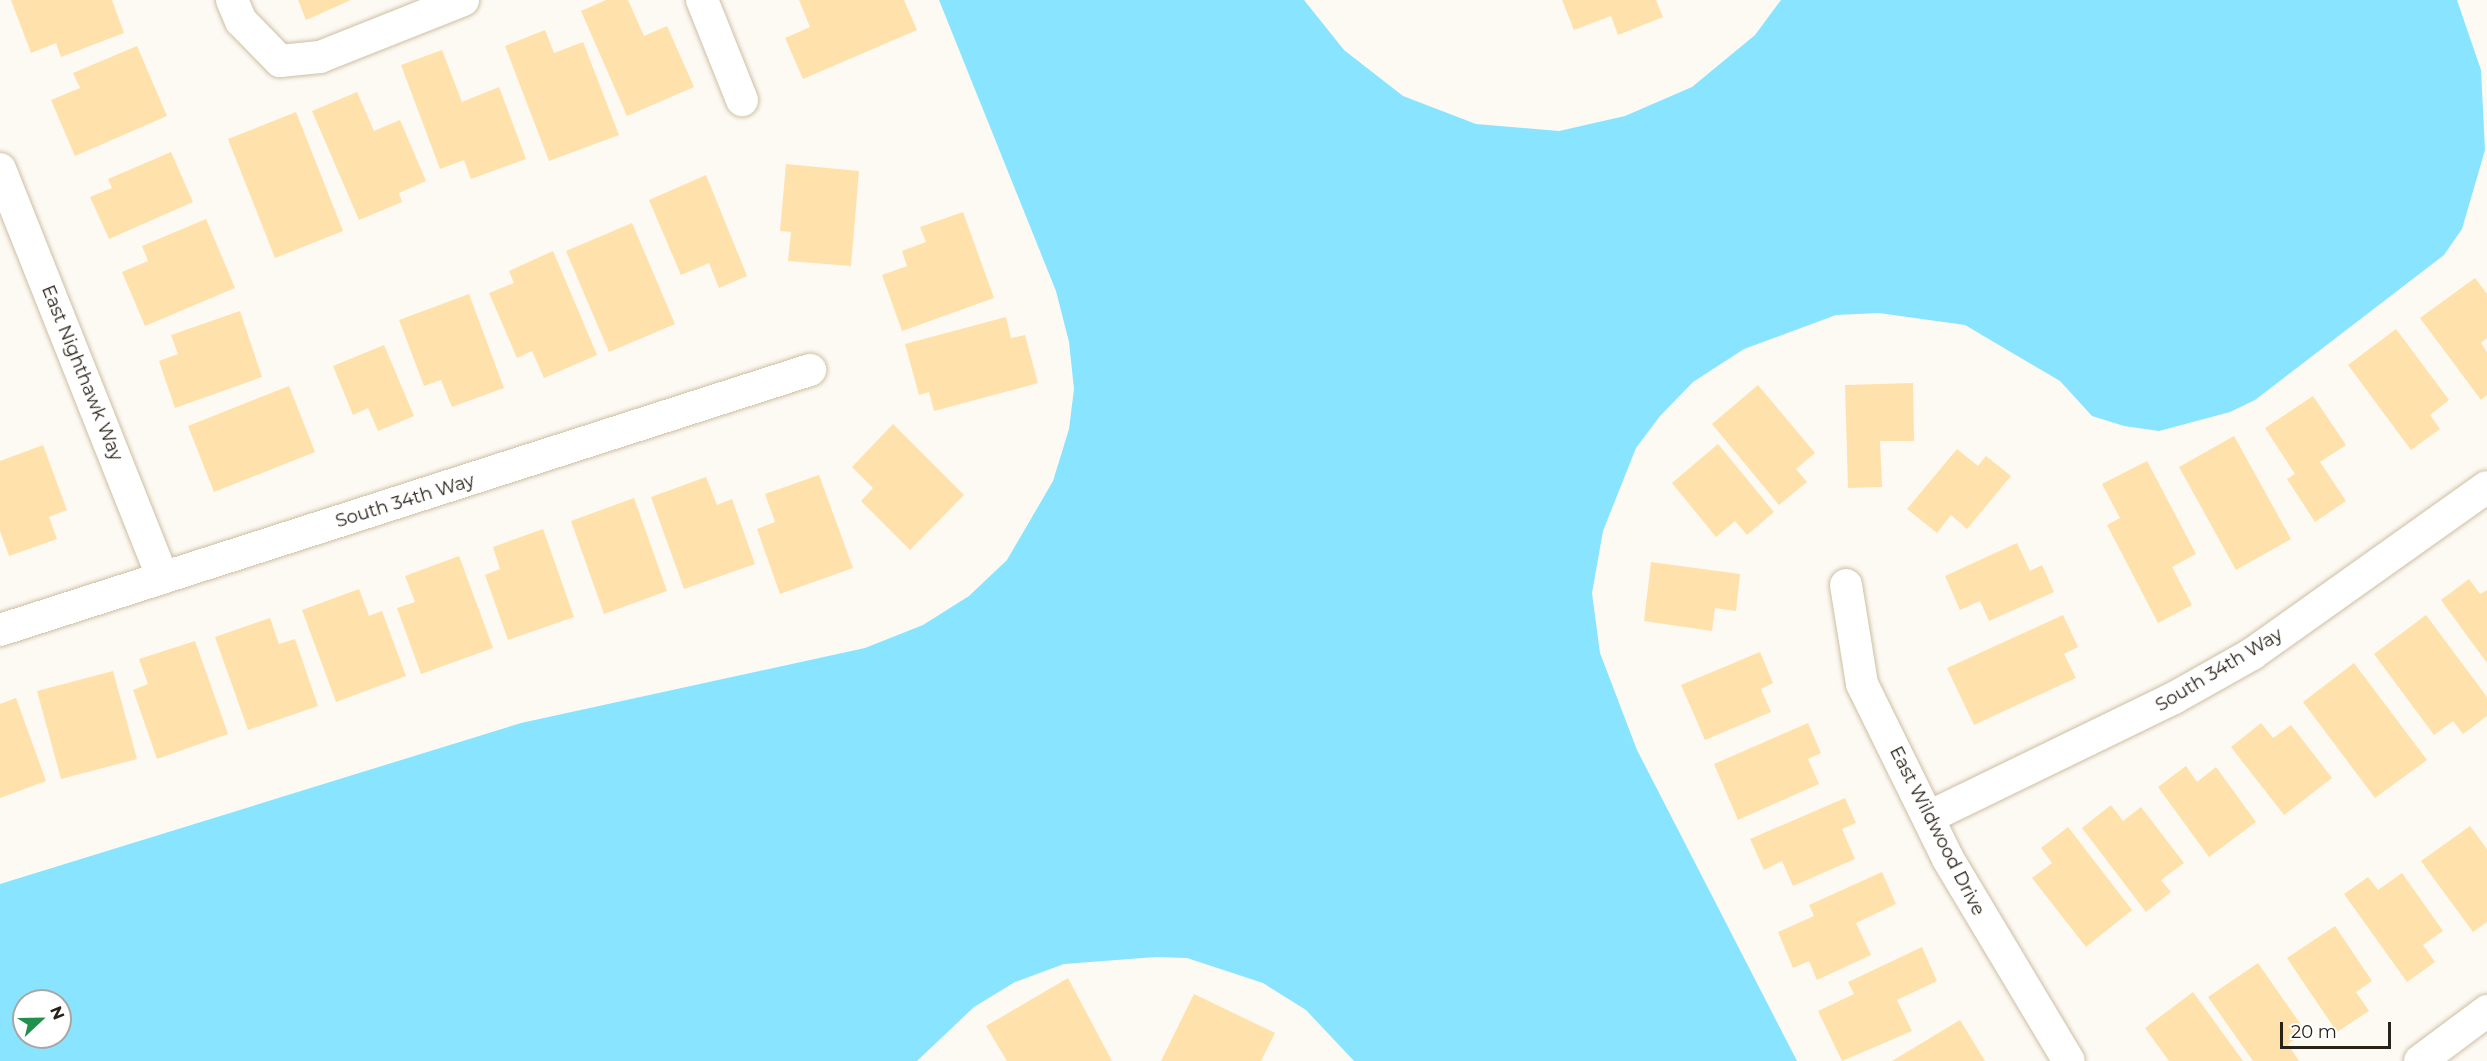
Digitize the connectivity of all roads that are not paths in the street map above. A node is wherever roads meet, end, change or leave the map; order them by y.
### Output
1 (232, 0) edge
2 (463, 0) edge
3 (702, 0) edge
4 (742, 100) dead end
5 (0, 169) edge
6 (810, 370) dead end
7 (2487, 487) edge
8 (163, 578) junction
9 (1846, 585) dead end
10 (0, 630) edge
11 (1929, 817) junction
12 (2487, 1011) edge
13 (2069, 1061) edge
14 (2420, 1061) edge

1 - 2 street
3 - 4 street
5 - 8 street, East Nighthawk Way
6 - 8 street, South 34th Way
7 - 11 street, South 34th Way
8 - 10 street, South 34th Way
9 - 11 street, East Wildwood Drive
11 - 13 street, East Wildwood Drive
12 - 14 street

